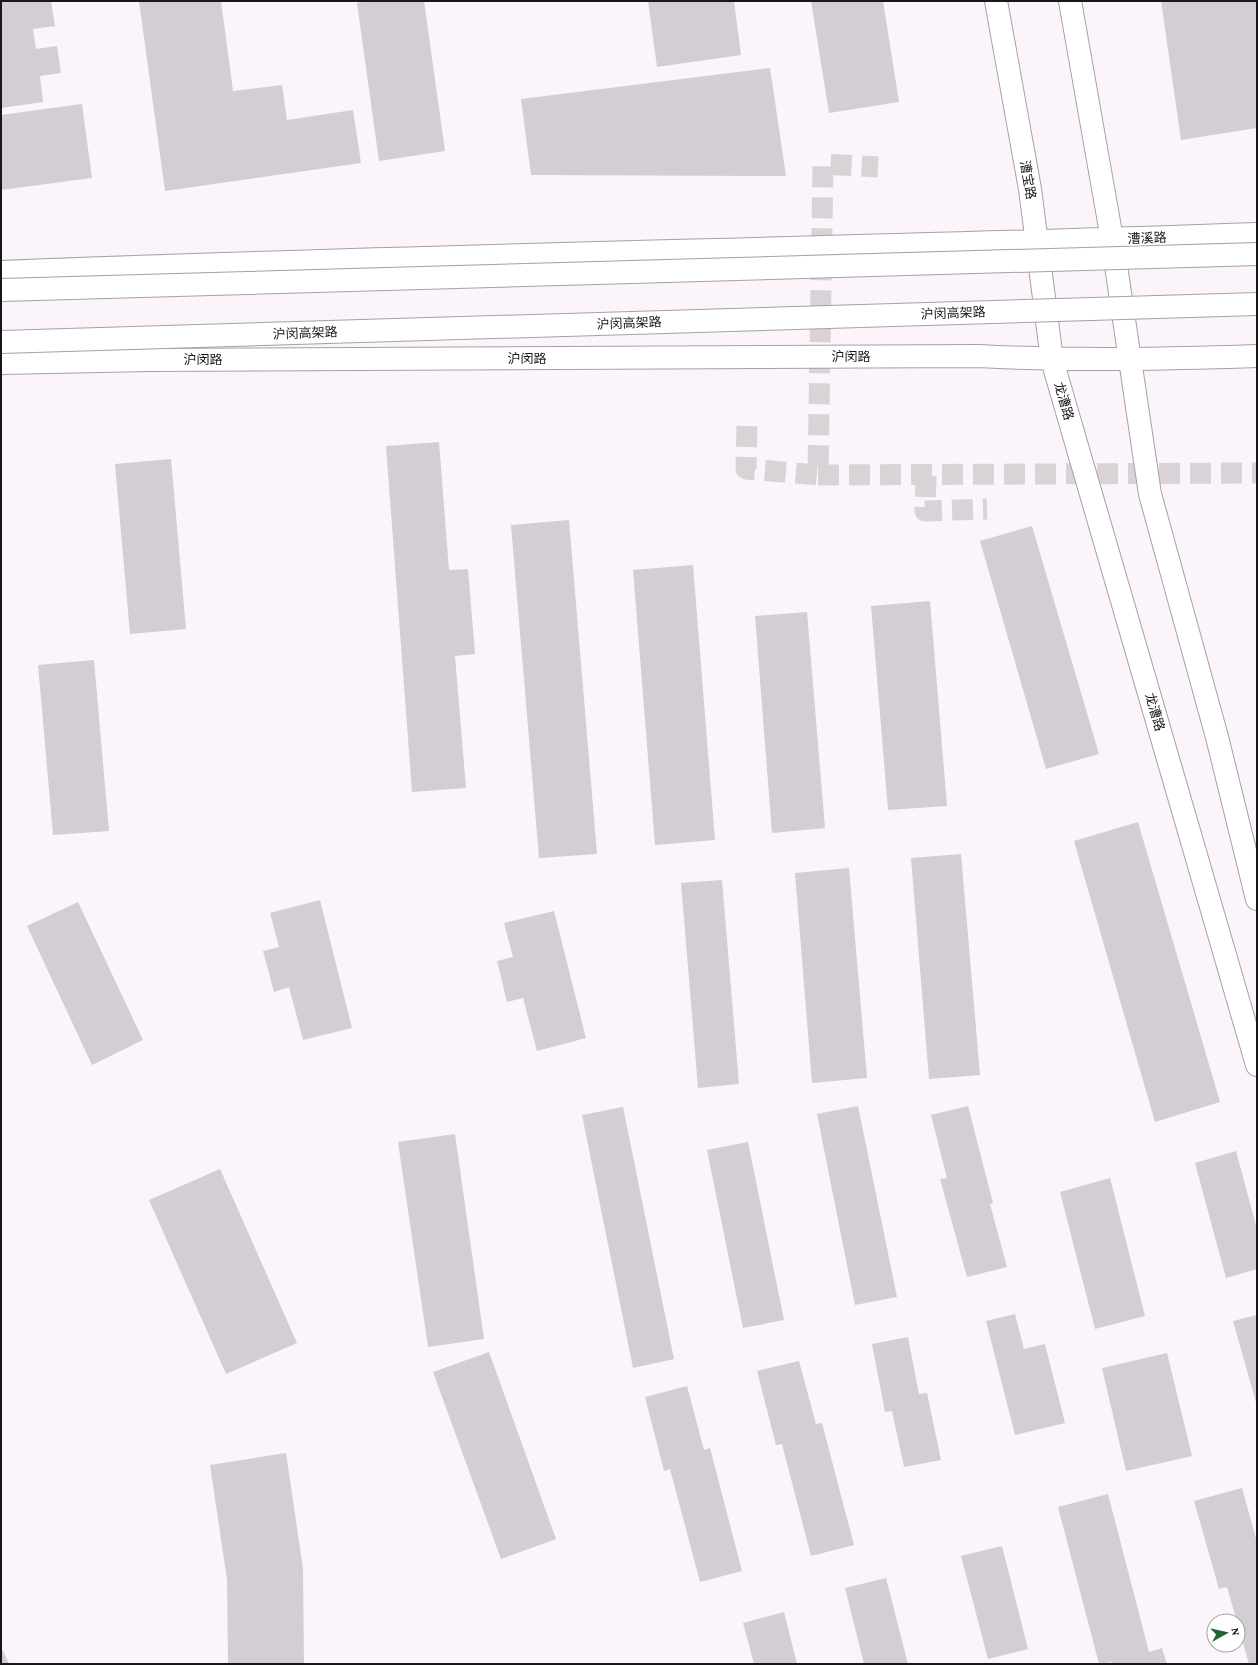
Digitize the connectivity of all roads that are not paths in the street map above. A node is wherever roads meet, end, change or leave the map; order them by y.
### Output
1 (996, 1) edge
2 (1070, 1) edge
3 (1257, 234) edge
4 (1112, 239) junction
5 (1038, 242) junction
6 (1257, 254) edge
7 (1, 272) edge
8 (1, 290) edge
9 (1257, 304) edge
10 (1, 342) edge
11 (1257, 356) edge
12 (1052, 360) junction
13 (1130, 360) junction
14 (1, 363) edge
15 (1257, 899) edge
16 (1257, 1066) edge

1 - 5 main road, 漕宝路
2 - 4 main road
3 - 4 main road, 漕溪路
4 - 5 main road, 漕溪路
4 - 13 main road
5 - 7 main road
5 - 12 main road, 漕宝路
6 - 8 main road, bridge
9 - 10 main road, 沪闵高架路, bridge
11 - 13 main road
12 - 13 main road
12 - 14 main road, 沪闵路
12 - 16 main road, 龙漕路
13 - 15 main road

